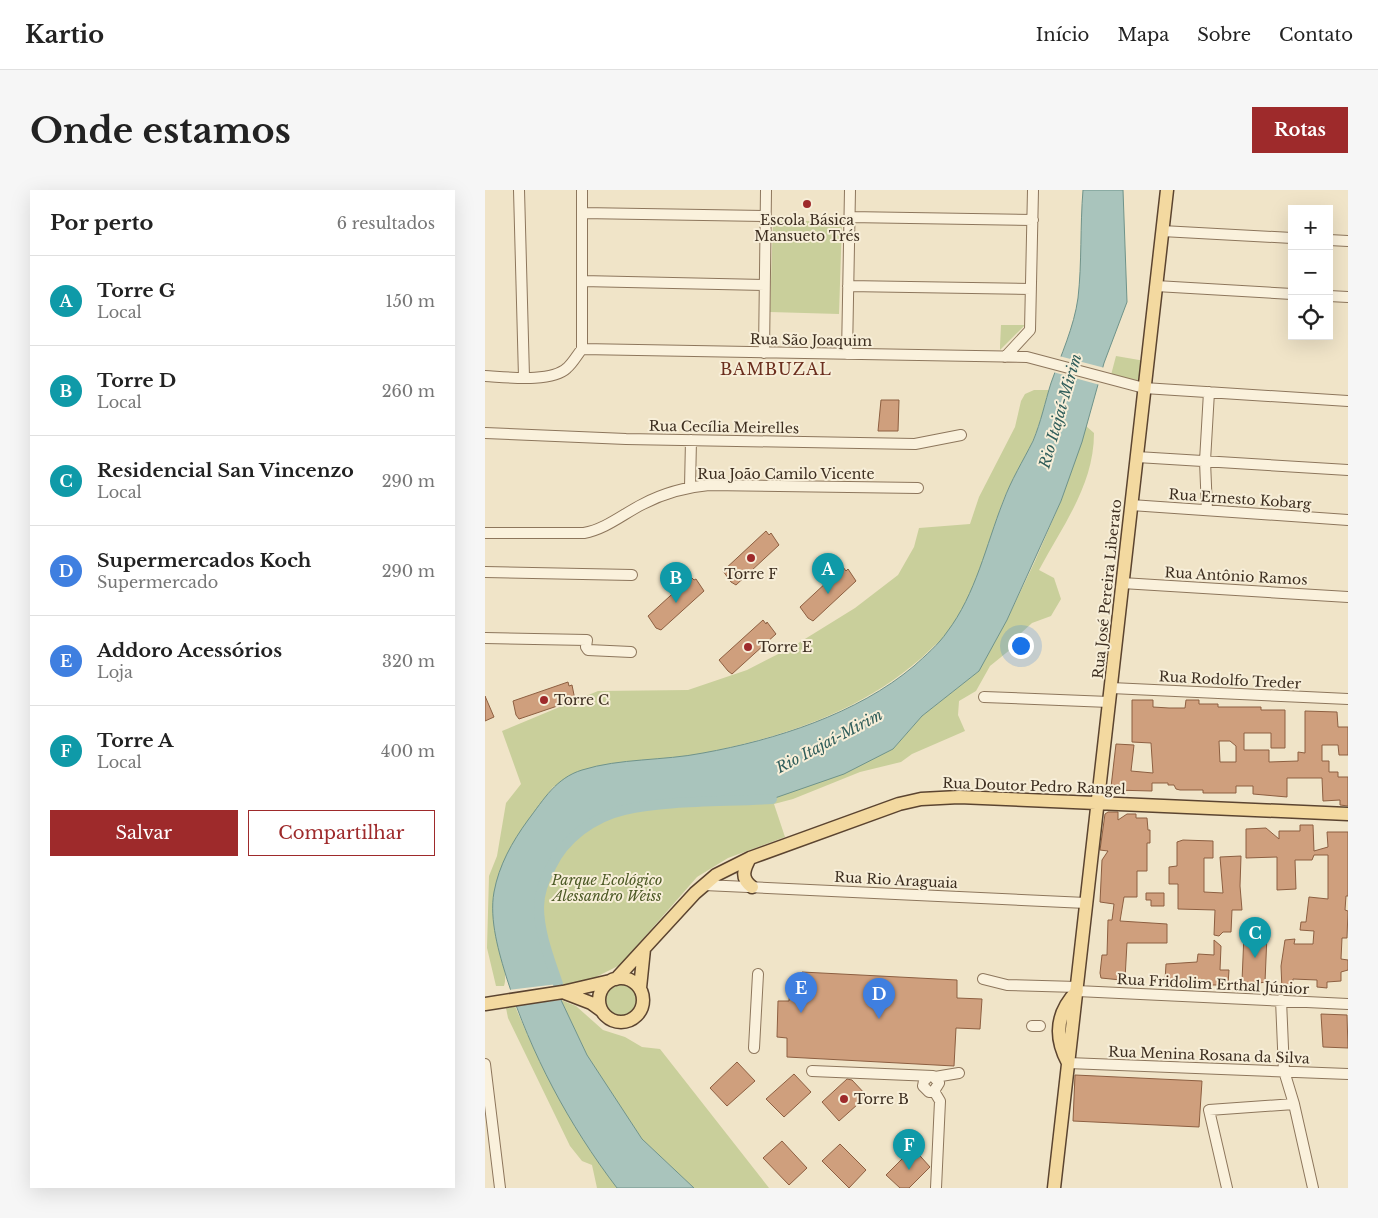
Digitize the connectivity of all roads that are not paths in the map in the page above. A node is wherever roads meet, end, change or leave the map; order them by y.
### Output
1 (519, 190) edge
2 (583, 190) edge
3 (766, 190) edge
4 (850, 190) edge
5 (1033, 190) edge
6 (1167, 190) edge
7 (582, 212) junction
8 (765, 216) junction
9 (849, 217) junction
10 (1033, 220) junction
11 (1162, 231) junction
12 (1288, 238) edge
13 (1333, 240) edge
14 (1348, 241) edge
15 (582, 282) junction
16 (764, 285) junction
17 (848, 286) junction
18 (1156, 286) junction
19 (1031, 289) junction
20 (1288, 294) edge
21 (1333, 296) edge
22 (1348, 297) edge
23 (1020, 340) junction
24 (582, 349) junction
25 (764, 353) junction
26 (847, 354) junction
27 (1005, 356) junction
28 (1021, 357) junction
29 (485, 376) edge
30 (524, 377) junction
31 (1144, 388) junction
32 (1209, 392) junction
33 (1348, 401) edge
34 (485, 433) edge
35 (961, 435) dead end
36 (691, 440) junction
37 (1137, 456) junction
38 (1205, 461) junction
39 (1348, 470) edge
40 (691, 487) junction
41 (918, 488) dead end
42 (1131, 505) junction
43 (1207, 510) junction
44 (1348, 520) edge
45 (485, 533) edge
46 (485, 572) edge
47 (632, 575) dead end
48 (1123, 583) junction
49 (1348, 597) edge
50 (485, 638) edge
51 (631, 652) dead end
52 (1111, 688) junction
53 (984, 697) dead end
54 (1348, 699) edge
55 (1109, 702) junction
56 (1098, 803) junction
57 (1348, 814) edge
58 (750, 858) junction
59 (704, 885) junction
60 (752, 887) junction
61 (1086, 903) junction
62 (644, 949) junction
63 (758, 974) dead end
64 (983, 979) dead end
65 (613, 980) junction
66 (640, 988) junction
67 (1077, 989) junction
68 (561, 993) junction
69 (1281, 1000) junction
70 (485, 1004) edge
71 (1348, 1004) edge
72 (602, 1011) junction
73 (1073, 1024) junction
74 (1059, 1027) junction
75 (1071, 1042) junction
76 (754, 1048) dead end
77 (1069, 1063) junction
78 (485, 1064) edge
79 (812, 1071) dead end
80 (1284, 1071) junction
81 (959, 1072) dead end
82 (1348, 1074) edge
83 (931, 1077) junction
84 (1294, 1104) junction
85 (499, 1188) edge
86 (936, 1188) edge
87 (1055, 1188) edge
88 (1227, 1188) edge
89 (1313, 1188) edge

1 - 30 street
2 - 7 street
3 - 8 street
4 - 9 street
5 - 10 street
6 - 11 main road, Rua José Pereira Liberato
7 - 8 street
7 - 15 street
8 - 16 street
9 - 10 street
9 - 17 street
10 - 19 street
11 - 12 street
11 - 18 main road, Rua José Pereira Liberato
13 - 14 street
15 - 16 street
15 - 24 street
16 - 25 street
17 - 19 street
17 - 26 street
18 - 20 street
18 - 31 main road, Rua José Pereira Liberato
19 - 23 street
21 - 22 street
23 - 27 street
23 - 28 street
24 - 25 street, Rua São Joaquim
24 - 30 street
25 - 26 street, Rua São Joaquim
26 - 27 street, Rua São Joaquim
27 - 28 street, Rua São Joaquim
28 - 31 street, Rua São Joaquim
29 - 30 street
31 - 32 street, Rua São Joaquim
31 - 37 main road, Rua José Pereira Liberato
32 - 33 street, Rua São Joaquim
32 - 38 street
34 - 36 street, Rua Cecília Meirelles
35 - 36 street, Rua Cecília Meirelles
36 - 40 street
37 - 38 street
37 - 42 main road, Rua José Pereira Liberato
38 - 39 street
38 - 43 street
40 - 41 street, Rua João Camilo Vicente
40 - 45 street, Rua João Camilo Vicente
42 - 43 street, Rua Ernesto Kobarg
42 - 48 main road, Rua José Pereira Liberato
43 - 44 street, Rua Ernesto Kobarg
46 - 47 street
48 - 49 street, Rua Antônio Ramos
48 - 52 main road, Rua José Pereira Liberato
50 - 51 street
52 - 54 street, Rua Rodolfo Treder
52 - 55 main road, Rua José Pereira Liberato
53 - 55 street
55 - 56 main road, Rua José Pereira Liberato
56 - 57 main road, Rua Doutor Pedro Rangel
56 - 58 main road, Rua Doutor Pedro Rangel
56 - 61 main road, Rua José Pereira Liberato
58 - 59 main road, Rua Doutor Pedro Rangel
58 - 60 main road
59 - 60 street, Rua Rio Araguaia
59 - 62 main road, Rua Doutor Pedro Rangel
60 - 61 street, Rua Rio Araguaia
61 - 67 main road, Rua José Pereira Liberato
62 - 65 main road, Rua Doutor Pedro Rangel
62 - 66 main road
63 - 76 street
64 - 67 street, Rua Fridolim Erthal Júnior
65 - 66 main road
65 - 68 main road
65 - 72 main road
66 - 72 main road
67 - 69 street, Rua Fridolim Erthal Júnior
67 - 73 main road, Rua José Pereira Liberato
67 - 74 main road, Rua José Pereira Liberato
68 - 70 main road
68 - 72 main road
69 - 71 street, Rua Fridolim Erthal Júnior
69 - 80 street
73 - 74 main road
73 - 75 main road, Rua José Pereira Liberato
74 - 75 main road
74 - 77 main road, Rua José Pereira Liberato
75 - 77 main road, Rua José Pereira Liberato
77 - 80 street, Rua Menina Rosana da Silva
77 - 87 main road, Rua José Pereira Liberato
78 - 85 street
79 - 83 street
80 - 82 street, Rua Menina Rosana da Silva
80 - 84 street
81 - 83 street
83 - 86 street
84 - 88 street
84 - 89 street

